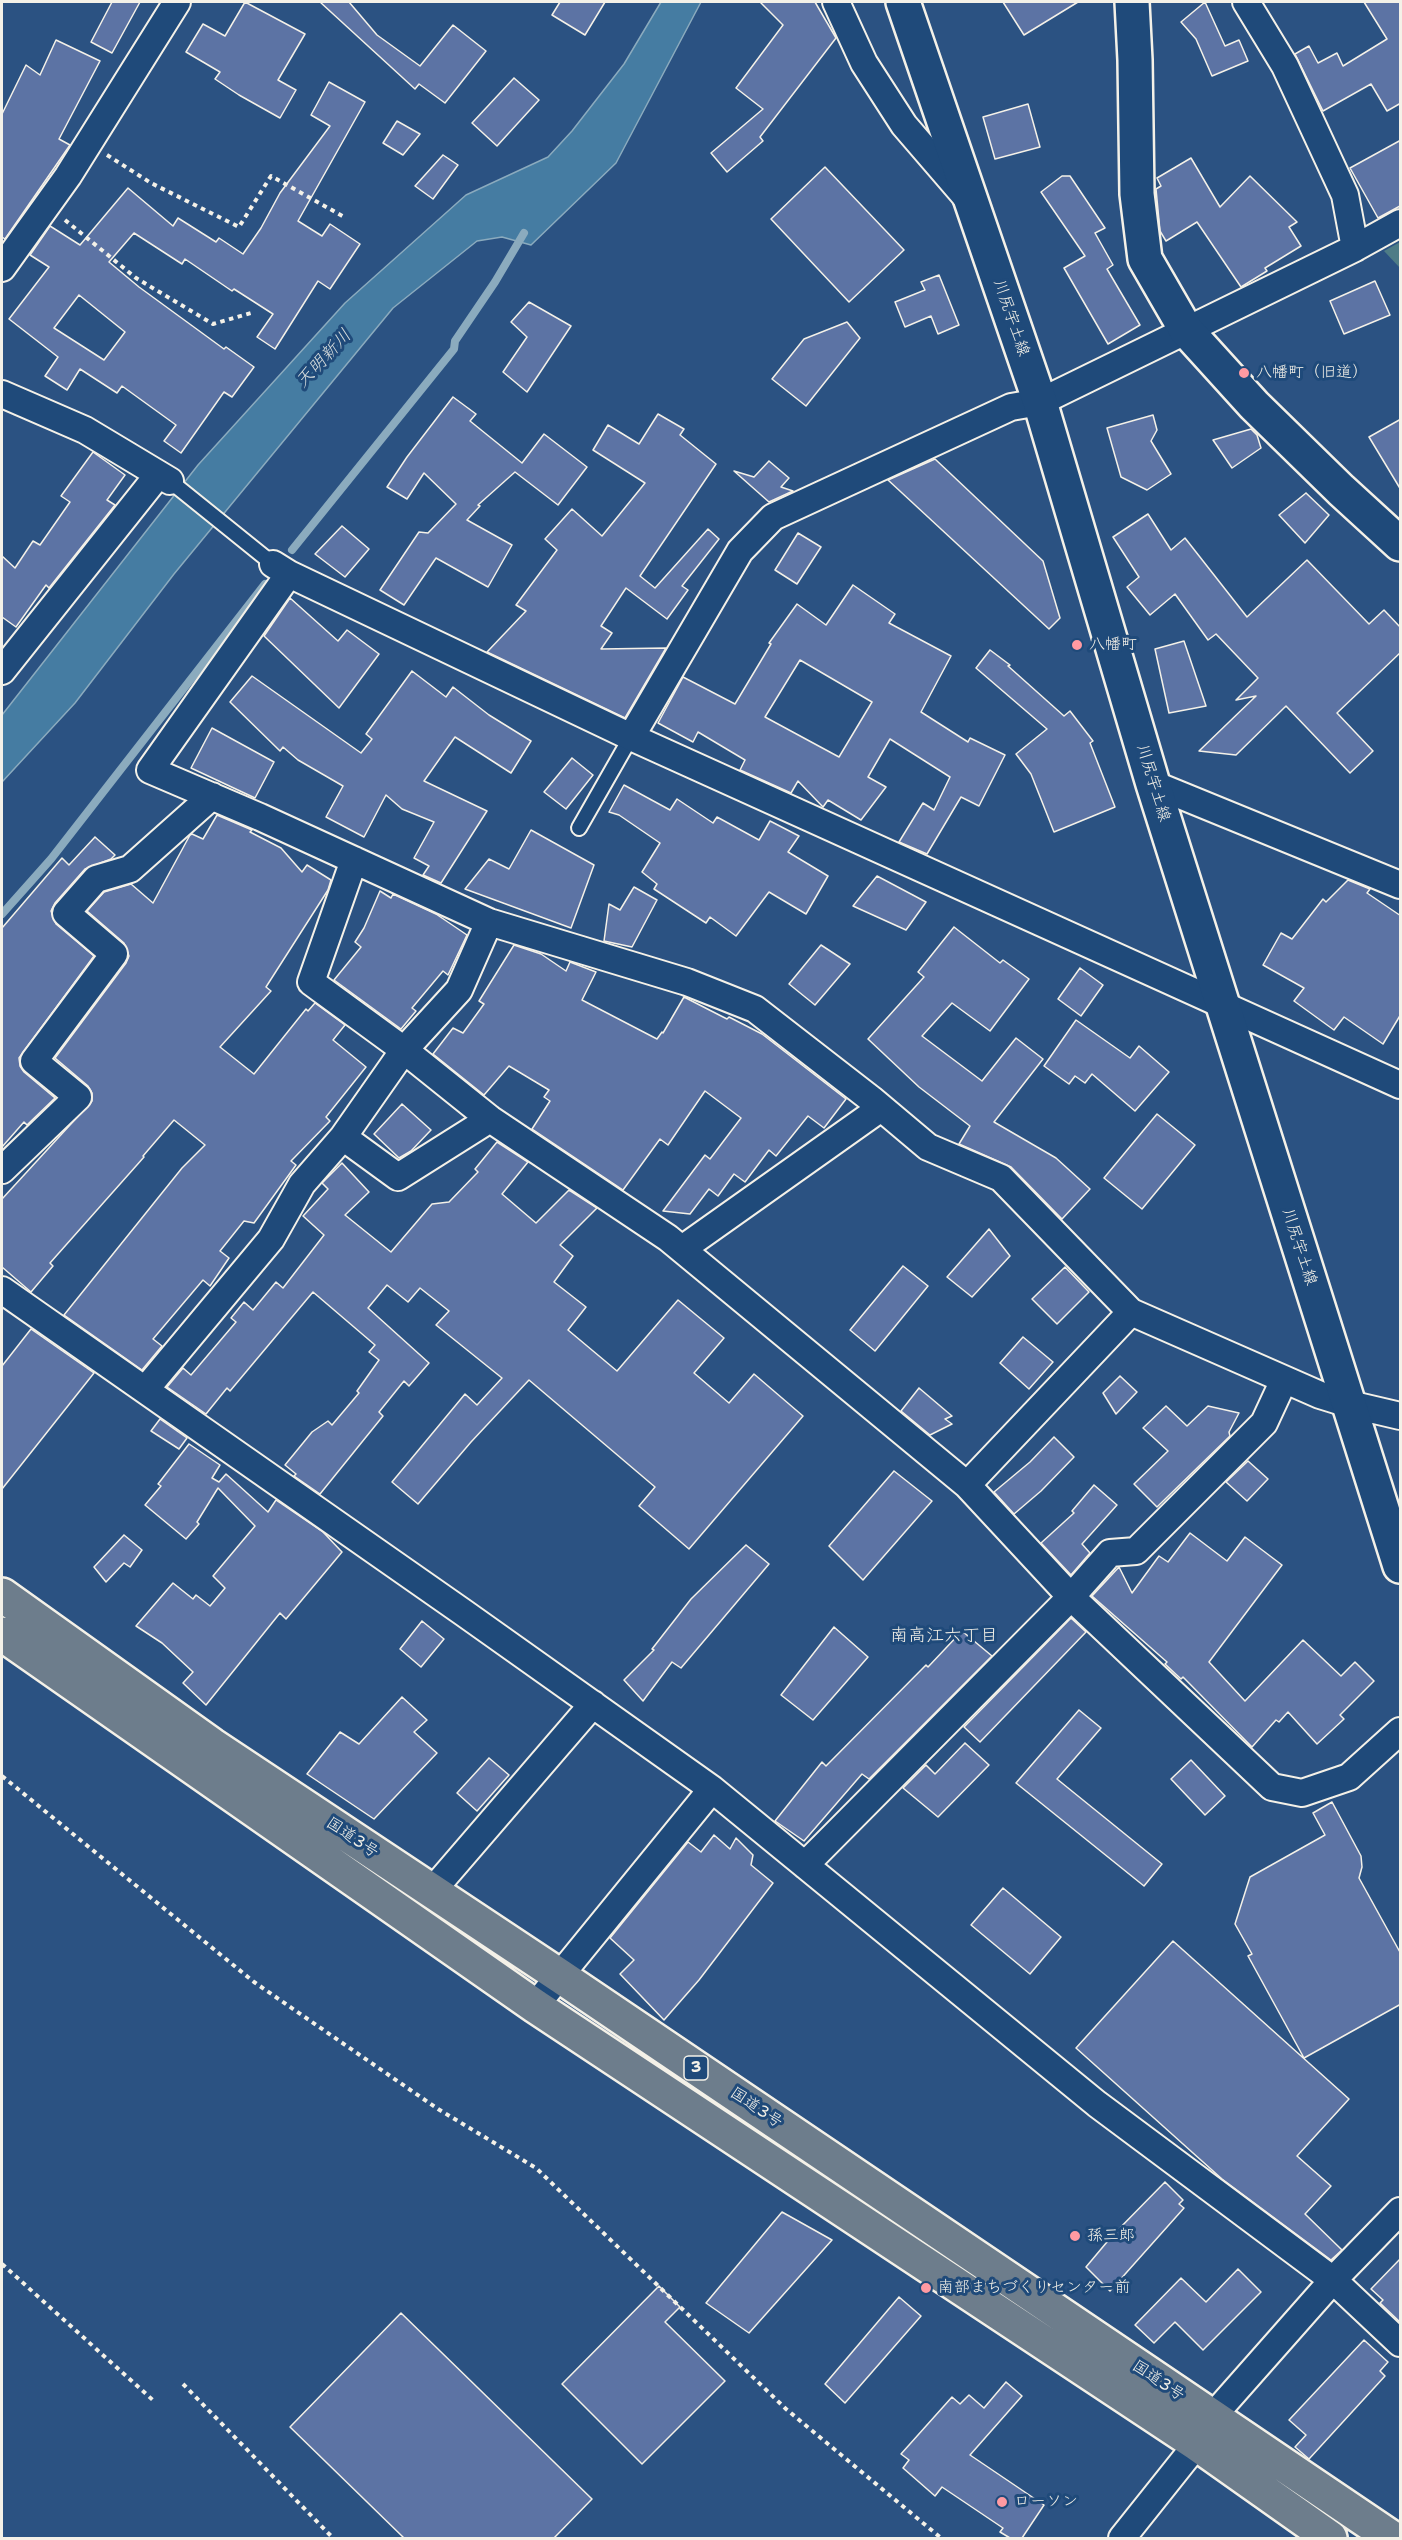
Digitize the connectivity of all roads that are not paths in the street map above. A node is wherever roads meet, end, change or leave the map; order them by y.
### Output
1 (177, 2) edge
2 (836, 2) edge
3 (903, 2) edge
4 (1132, 2) edge
5 (1245, 2) edge
6 (971, 202) junction
7 (1401, 223) edge
8 (1355, 248) junction
9 (2, 268) edge
10 (1186, 330) junction
11 (2, 394) edge
12 (1040, 402) junction
13 (164, 478) junction
14 (1401, 544) edge
15 (281, 569) junction
16 (2, 671) edge
17 (631, 737) junction
18 (1153, 784) junction
19 (212, 796) junction
20 (579, 828) dead end
21 (354, 860) junction
22 (1401, 885) edge
23 (489, 922) junction
24 (1221, 1004) junction
25 (404, 1050) junction
26 (1401, 1085) edge
27 (881, 1108) junction
28 (490, 1119) junction
29 (343, 1137) junction
30 (2, 1170) edge
31 (682, 1250) junction
32 (2, 1290) edge
33 (1131, 1312) junction
34 (1284, 1380) junction
35 (145, 1390) junction
36 (1349, 1404) junction
37 (1401, 1416) edge
38 (967, 1485) junction
39 (1401, 1566) edge
40 (2, 1595) edge
41 (1071, 1597) junction
42 (2, 1634) edge
43 (593, 1704) junction
44 (1401, 1731) edge
45 (712, 1789) junction
46 (805, 1865) junction
47 (432, 1891) junction
48 (560, 1976) junction
49 (535, 2006) junction
50 (1401, 2211) edge
51 (1333, 2280) junction
52 (1401, 2343) edge
53 (1205, 2431) junction
54 (1122, 2538) edge
55 (1330, 2538) edge
56 (1392, 2538) edge

1 - 9 street
2 - 6 street
3 - 6 main road, 川尻宇土線
4 - 10 main road
5 - 8 street
6 - 12 main road, 川尻宇土線
7 - 8 street
8 - 10 street
10 - 12 street
10 - 14 main road
11 - 13 street
12 - 17 street
12 - 18 main road, 川尻宇土線
13 - 15 lane
13 - 16 street
15 - 17 street
15 - 19 street
17 - 20 lane
17 - 24 street
18 - 22 street
18 - 24 main road, 川尻宇土線
19 - 21 street
19 - 30 street
21 - 23 street
21 - 25 street
23 - 25 street
23 - 27 street
24 - 26 street
24 - 36 main road, 川尻宇土線
25 - 28 street
25 - 29 street
27 - 31 street
27 - 33 street
28 - 29 street
28 - 31 street
29 - 35 street
31 - 38 street
32 - 35 street
33 - 34 street
33 - 38 street
34 - 36 street
34 - 41 street
35 - 43 street
36 - 37 street
36 - 39 main road, 川尻宇土線
38 - 41 street
40 - 47 highway, 国道3号 / 3
41 - 44 street
41 - 46 street
42 - 49 highway, 国道3号 / 3
43 - 45 street
43 - 47 street
45 - 46 street
45 - 48 street
46 - 51 street
47 - 48 highway, 国道3号 / 3
48 - 49 street
48 - 53 highway, 国道3号 / 3
49 - 53 highway, 国道3号 / 3
50 - 51 street
51 - 52 street
51 - 53 street
53 - 54 street
53 - 55 highway, 国道3号 / 3
53 - 56 highway, 国道3号 / 3

